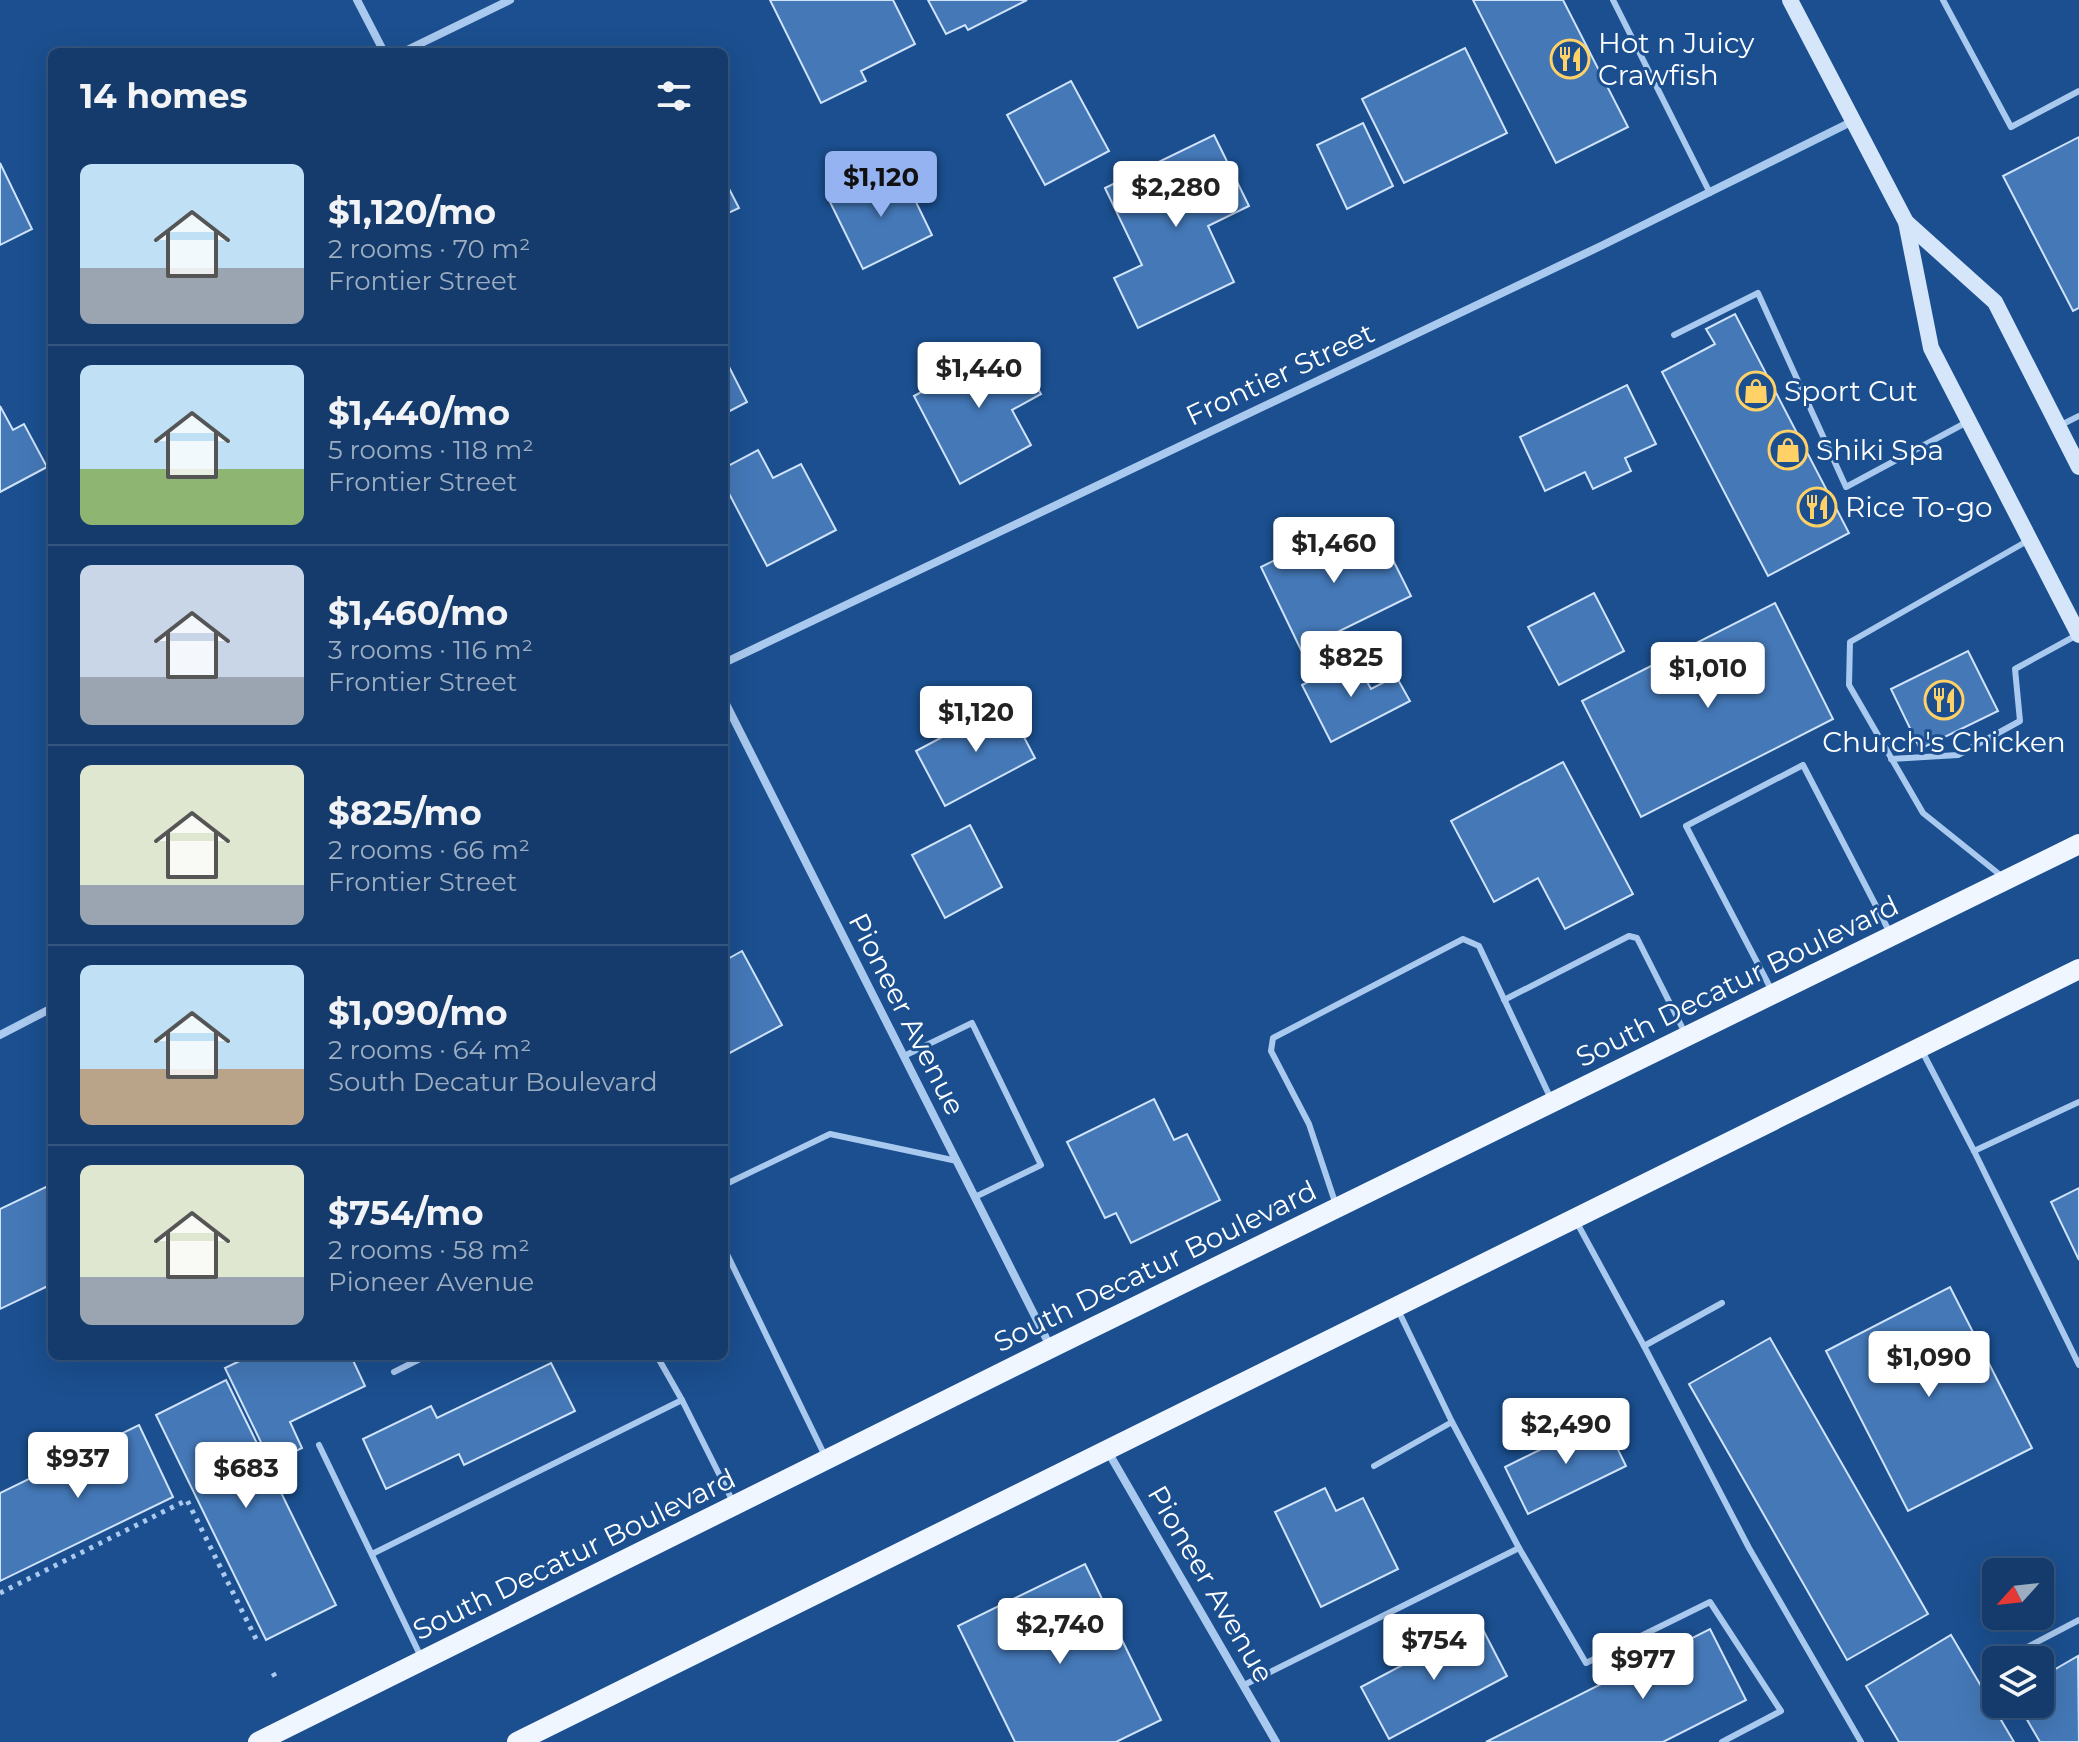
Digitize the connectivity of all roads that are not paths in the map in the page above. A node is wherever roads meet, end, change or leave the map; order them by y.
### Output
1 (357, 0) edge
2 (510, 0) edge
3 (1613, 0) edge
4 (1790, 0) edge
5 (1943, 0) edge
6 (382, 48) edge
7 (411, 48) edge
8 (2079, 91) edge
9 (1853, 121) junction
10 (1710, 193) junction
11 (1906, 222) junction
12 (1674, 335) dead end
13 (2079, 416) edge
14 (1969, 421) junction
15 (2058, 426) junction
16 (2079, 467) edge
17 (2029, 540) junction
18 (2079, 634) edge
19 (728, 661) edge
20 (728, 708) edge
21 (1891, 759) junction
22 (2079, 844) edge
23 (2006, 880) junction
24 (1891, 936) junction
25 (2079, 969) edge
26 (1774, 994) junction
27 (1504, 1000) junction
28 (48, 1010) edge
29 (0, 1035) edge
30 (1687, 1036) junction
31 (1920, 1048) junction
32 (904, 1056) junction
33 (1552, 1102) junction
34 (2079, 1102) edge
35 (1974, 1151) junction
36 (957, 1161) junction
37 (728, 1183) edge
38 (975, 1197) junction
39 (1337, 1208) junction
40 (1575, 1218) junction
41 (728, 1256) edge
42 (1722, 1303) dead end
43 (1396, 1307) junction
44 (1644, 1346) junction
45 (1051, 1348) junction
46 (418, 1360) edge
47 (659, 1360) edge
48 (2079, 1365) edge
49 (394, 1372) dead end
50 (682, 1400) junction
51 (1452, 1422) junction
52 (319, 1445) dead end
53 (1106, 1449) junction
54 (827, 1459) junction
55 (1374, 1466) dead end
56 (734, 1505) junction
57 (1519, 1548) junction
58 (372, 1554) junction
59 (2079, 1620) edge
60 (2029, 1646) edge
61 (422, 1661) junction
62 (1244, 1685) junction
63 (258, 1742) edge
64 (517, 1742) edge
65 (1276, 1742) edge
66 (1722, 1742) edge
67 (1861, 1742) edge

1 - 6 street
2 - 7 street
3 - 10 lane
4 - 9 main road
5 - 8 lane
9 - 10 street, Frontier Street
9 - 11 main road
10 - 19 street, Frontier Street
11 - 14 main road
11 - 15 main road
12 - 14 lane
13 - 15 lane
14 - 17 main road
15 - 16 main road
17 - 18 main road
17 - 21 lane
18 - 21 lane
20 - 32 street, Pioneer Avenue
21 - 23 lane
22 - 23 main road, South Decatur Boulevard
23 - 24 main road, South Decatur Boulevard
24 - 26 main road, South Decatur Boulevard
24 - 26 lane
25 - 31 main road
26 - 30 main road, South Decatur Boulevard
27 - 30 lane
27 - 33 lane
27 - 39 lane
28 - 29 street
30 - 33 main road, South Decatur Boulevard
31 - 35 lane
31 - 40 main road
32 - 36 street, Pioneer Avenue
32 - 38 lane
33 - 39 main road, South Decatur Boulevard
34 - 35 lane
35 - 48 lane
36 - 37 lane
36 - 38 street, Pioneer Avenue
38 - 45 street, Pioneer Avenue
39 - 45 main road, South Decatur Boulevard
40 - 43 main road
40 - 44 lane
41 - 54 lane
42 - 44 lane
43 - 51 lane
43 - 53 main road
44 - 67 lane
45 - 54 main road, South Decatur Boulevard
46 - 49 lane
47 - 50 lane
50 - 56 lane
50 - 58 lane
51 - 55 lane
51 - 57 lane
52 - 58 lane
53 - 62 street, Pioneer Avenue
53 - 64 main road
54 - 56 main road, South Decatur Boulevard
56 - 61 main road, South Decatur Boulevard
57 - 62 lane
57 - 66 lane
58 - 61 lane
59 - 60 lane
61 - 63 main road, South Decatur Boulevard
62 - 65 street, Pioneer Avenue

